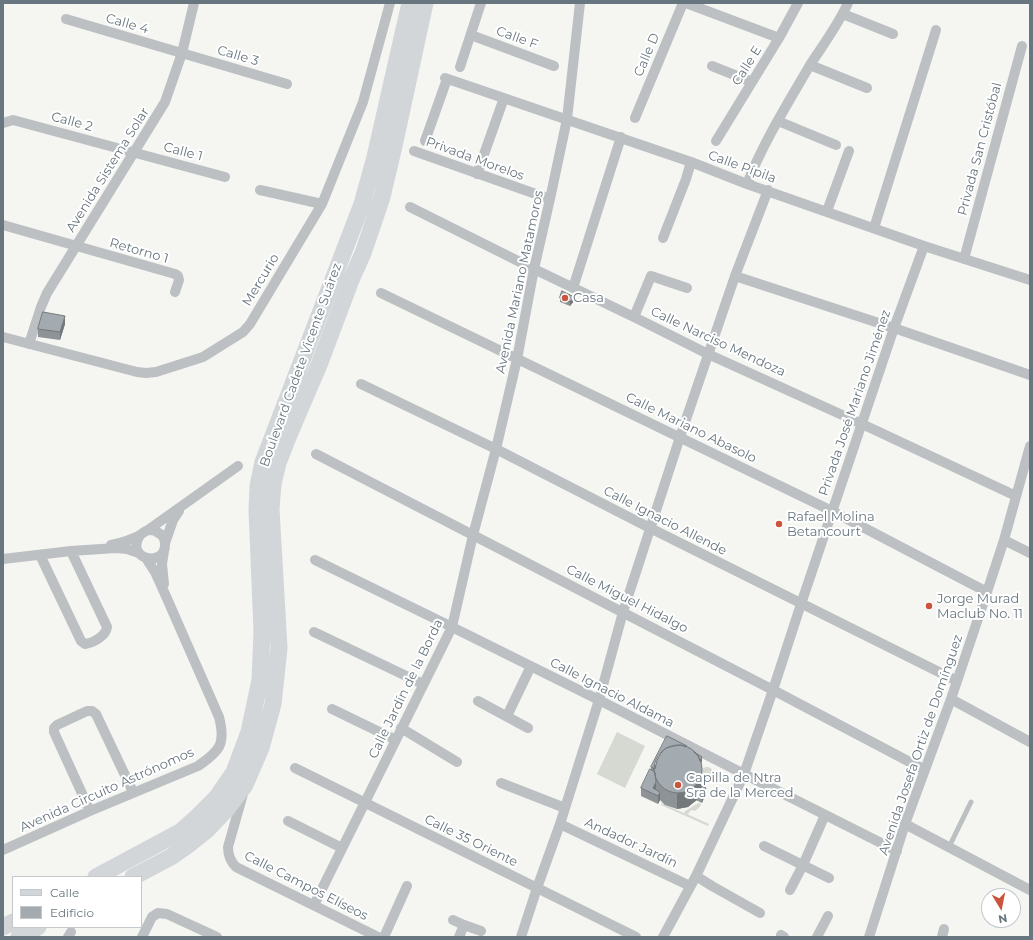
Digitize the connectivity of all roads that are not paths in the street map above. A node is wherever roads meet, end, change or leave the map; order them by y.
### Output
1 (194, 3) edge
2 (390, 3) edge
3 (410, 3) edge
4 (425, 3) edge
5 (481, 3) edge
6 (580, 3) edge
7 (685, 3) edge
8 (798, 3) edge
9 (848, 3) edge
10 (843, 14) junction
11 (66, 19) dead end
12 (936, 30) dead end
13 (893, 34) dead end
14 (471, 35) junction
15 (779, 38) junction
16 (1022, 46) dead end
17 (182, 53) junction
18 (810, 65) junction
19 (554, 66) dead end
20 (712, 66) dead end
21 (460, 67) dead end
22 (752, 82) junction
23 (287, 84) dead end
24 (867, 88) dead end
25 (504, 98) junction
26 (635, 118) dead end
27 (567, 119) junction
28 (778, 121) junction
29 (3, 123) edge
30 (621, 137) junction
31 (716, 141) dead end
32 (425, 142) dead end
33 (836, 145) dead end
34 (848, 150) dead end
35 (414, 151) dead end
36 (134, 152) junction
37 (691, 162) junction
38 (477, 174) junction
39 (225, 177) dead end
40 (747, 184) junction
41 (260, 190) dead end
42 (768, 190) junction
43 (550, 200) junction
44 (322, 204) junction
45 (410, 207) dead end
46 (827, 211) junction
47 (3, 225) edge
48 (874, 228) junction
49 (663, 238) dead end
50 (76, 246) junction
51 (924, 246) junction
52 (964, 259) junction
53 (534, 269) junction
54 (735, 276) junction
55 (1030, 280) edge
56 (573, 288) junction
57 (687, 288) dead end
58 (175, 292) dead end
59 (381, 293) dead end
60 (634, 316) junction
61 (894, 328) junction
62 (3, 337) edge
63 (29, 344) junction
64 (708, 354) junction
65 (517, 359) junction
66 (1030, 375) edge
67 (361, 384) dead end
68 (862, 424) junction
69 (680, 437) junction
70 (1030, 446) edge
71 (496, 450) junction
72 (316, 454) dead end
73 (238, 466) dead end
74 (1016, 496) junction
75 (183, 506) junction
76 (832, 511) junction
77 (650, 528) junction
78 (144, 533) junction
79 (473, 535) junction
80 (1004, 540) junction
81 (165, 547) junction
82 (99, 549) junction
83 (71, 552) junction
84 (1030, 554) edge
85 (40, 555) junction
86 (143, 555) junction
87 (3, 559) edge
88 (314, 560) dead end
89 (987, 592) junction
90 (165, 594) junction
91 (800, 604) junction
92 (623, 612) junction
93 (452, 626) junction
94 (314, 632) dead end
95 (531, 666) junction
96 (957, 681) junction
97 (423, 684) junction
98 (773, 690) junction
99 (952, 699) junction
100 (600, 700) junction
101 (478, 701) dead end
102 (332, 709) dead end
103 (508, 716) junction
104 (402, 728) junction
105 (528, 728) dead end
106 (396, 740) junction
107 (1030, 742) edge
108 (457, 762) dead end
109 (295, 768) dead end
110 (925, 770) junction
111 (744, 774) junction
112 (501, 783) dead end
113 (245, 785) junction
114 (133, 792) junction
115 (364, 802) junction
116 (971, 802) dead end
117 (565, 808) junction
118 (90, 811) junction
119 (825, 815) junction
120 (288, 822) dead end
121 (560, 824) junction
122 (905, 824) junction
123 (764, 846) dead end
124 (949, 847) junction
125 (342, 848) junction
126 (3, 850) edge
127 (896, 851) junction
128 (803, 865) junction
129 (98, 876) edge
130 (135, 876) edge
131 (696, 876) junction
132 (829, 878) dead end
133 (407, 886) dead end
134 (690, 886) junction
135 (537, 888) junction
136 (790, 890) dead end
137 (1030, 890) edge
138 (314, 904) junction
139 (760, 913) dead end
140 (828, 916) dead end
141 (453, 920) dead end
142 (12, 922) edge
143 (464, 925) junction
144 (3, 927) edge
145 (36, 928) edge
146 (481, 931) dead end
147 (214, 936) edge
148 (19, 937) edge
149 (142, 937) edge
150 (378, 937) edge
151 (384, 937) edge
152 (459, 937) edge
153 (521, 937) edge
154 (636, 937) edge
155 (663, 937) edge
156 (817, 937) edge
157 (869, 937) edge

1 - 17 street, Avenida Sistema Solar
2 - 44 street, Mercurio
3 - 129 main road, Boulevard Cadete Vicente Suárez
4 - 113 main road, Boulevard Cadete Vicente Suárez
5 - 14 street
6 - 27 street, Avenida Mariano Matamoros
7 - 15 street
7 - 26 street, Calle D
8 - 15 street, Calle E
9 - 10 street
10 - 13 street
10 - 18 street
11 - 17 street, Calle 4
12 - 48 street
14 - 19 street, Calle F
14 - 21 street
15 - 22 street, Calle E
16 - 52 street, Privada San Cristóbal
17 - 23 street, Calle 3
17 - 36 street, Avenida Sistema Solar
18 - 24 street
18 - 28 street
20 - 22 street
22 - 31 street, Calle E
25 - 27 street, Calle Pípila
25 - 32 street, Calle Pípila
25 - 38 street
27 - 30 street, Calle Pípila
27 - 43 street, Avenida Mariano Matamoros
28 - 33 street
28 - 40 street
29 - 36 street, Calle 2
30 - 37 street, Calle Pípila
30 - 56 street
34 - 46 street
35 - 38 street, Privada Morelos
36 - 39 street, Calle 1
36 - 50 street, Avenida Sistema Solar
37 - 40 street, Calle Pípila
37 - 49 street
38 - 43 street, Privada Morelos
40 - 42 street, Calle Pípila
41 - 44 street
42 - 46 street, Calle Pípila
42 - 54 street
43 - 53 street, Avenida Mariano Matamoros
44 - 63 street, Mercurio
45 - 53 street, Calle Narciso Mendoza
46 - 48 street, Calle Pípila
47 - 50 street
48 - 51 street, Calle Pípila
50 - 58 street, Retorno 1
50 - 63 street, Avenida Sistema Solar
51 - 52 street, Calle Pípila
51 - 61 street, Privada José Mariano Jiménez
52 - 55 street, Calle Pípila
53 - 56 street, Calle Narciso Mendoza
53 - 65 street, Avenida Mariano Matamoros
54 - 61 street
54 - 64 street
56 - 60 street, Calle Narciso Mendoza
57 - 60 street
59 - 65 street, Calle Mariano Abasolo
60 - 64 street, Calle Narciso Mendoza
61 - 66 street
61 - 68 street, Privada José Mariano Jiménez
62 - 63 street, Mercurio
64 - 68 street, Calle Narciso Mendoza
64 - 69 street
65 - 69 street, Calle Mariano Abasolo
65 - 71 street, Avenida Mariano Matamoros
67 - 71 street, Calle Ignacio Allende
68 - 74 street, Calle Narciso Mendoza
68 - 76 street, Privada José Mariano Jiménez
69 - 76 street, Calle Mariano Abasolo
69 - 77 street
70 - 74 street, Avenida Josefa Ortiz de Domínguez
71 - 77 street, Calle Ignacio Allende
71 - 79 street, Calle Jardín de la Borda
72 - 79 street, Calle Miguel Hidalgo
73 - 75 street
74 - 80 street, Avenida Josefa Ortiz de Domínguez
75 - 78 street
75 - 81 street, Avenida Circuito Astrónomos
76 - 89 street, Calle Mariano Abasolo
76 - 91 street, Privada José Mariano Jiménez
77 - 91 street, Calle Ignacio Allende
77 - 92 street
78 - 81 street
78 - 82 street
78 - 86 street
79 - 92 street, Calle Miguel Hidalgo
79 - 93 street, Calle Jardín de la Borda
80 - 84 street
80 - 89 street, Avenida Josefa Ortiz de Domínguez
81 - 86 street
81 - 90 street, Avenida Circuito Astrónomos
82 - 83 street
82 - 86 street
83 - 85 street
83 - 85 street
85 - 87 street
86 - 90 street, Avenida Circuito Astrónomos
88 - 93 street, Calle Ignacio Aldama
89 - 96 street, Avenida Josefa Ortiz de Domínguez
90 - 114 street, Avenida Circuito Astrónomos
91 - 96 street, Calle Ignacio Allende
91 - 98 street, Privada José Mariano Jiménez
92 - 98 street, Calle Miguel Hidalgo
92 - 100 street
93 - 95 street, Calle Ignacio Aldama
93 - 97 street, Calle Jardín de la Borda
94 - 97 street
95 - 100 street, Calle Ignacio Aldama
95 - 103 street
96 - 99 street, Avenida Josefa Ortiz de Domínguez
97 - 104 street, Calle Jardín de la Borda
98 - 110 street, Calle Miguel Hidalgo
98 - 111 street, Privada José Mariano Jiménez
99 - 107 street
99 - 110 street, Avenida Josefa Ortiz de Domínguez
100 - 111 street, Calle Ignacio Aldama
100 - 117 street
101 - 103 street
102 - 106 street
103 - 105 street
104 - 106 street, Calle Jardín de la Borda
104 - 108 street
106 - 115 street, Calle Jardín de la Borda
109 - 115 street, Calle 35 Oriente
110 - 122 street, Avenida Josefa Ortiz de Domínguez
111 - 119 street, Calle Ignacio Aldama
111 - 131 street, Privada José Mariano Jiménez
112 - 117 street
113 - 130 main road, Boulevard Cadete Vicente Suárez
113 - 138 street, Calle Campos Elíseos
114 - 118 street, Avenida Circuito Astrónomos
114 - 118 street
115 - 125 street, Calle Jardín de la Borda
115 - 135 street, Calle 35 Oriente
116 - 124 lane
117 - 121 street
118 - 126 street, Avenida Circuito Astrónomos
119 - 127 street, Calle Ignacio Aldama
119 - 128 street
120 - 125 street
121 - 134 street, Andador Jardín
121 - 135 street
122 - 124 street
122 - 127 street, Avenida Josefa Ortiz de Domínguez
123 - 128 street
124 - 137 street
125 - 138 street, Calle Jardín de la Borda
127 - 157 street, Avenida Josefa Ortiz de Domínguez
128 - 132 street
128 - 136 street
131 - 134 street, Privada José Mariano Jiménez
131 - 139 street
133 - 151 street
134 - 155 street, Privada José Mariano Jiménez
135 - 153 street
135 - 154 street, Calle 35 Oriente
138 - 150 street, Calle Campos Elíseos
140 - 156 street
141 - 143 street
142 - 144 main road
143 - 146 street
143 - 152 street
145 - 148 main road
147 - 149 street

